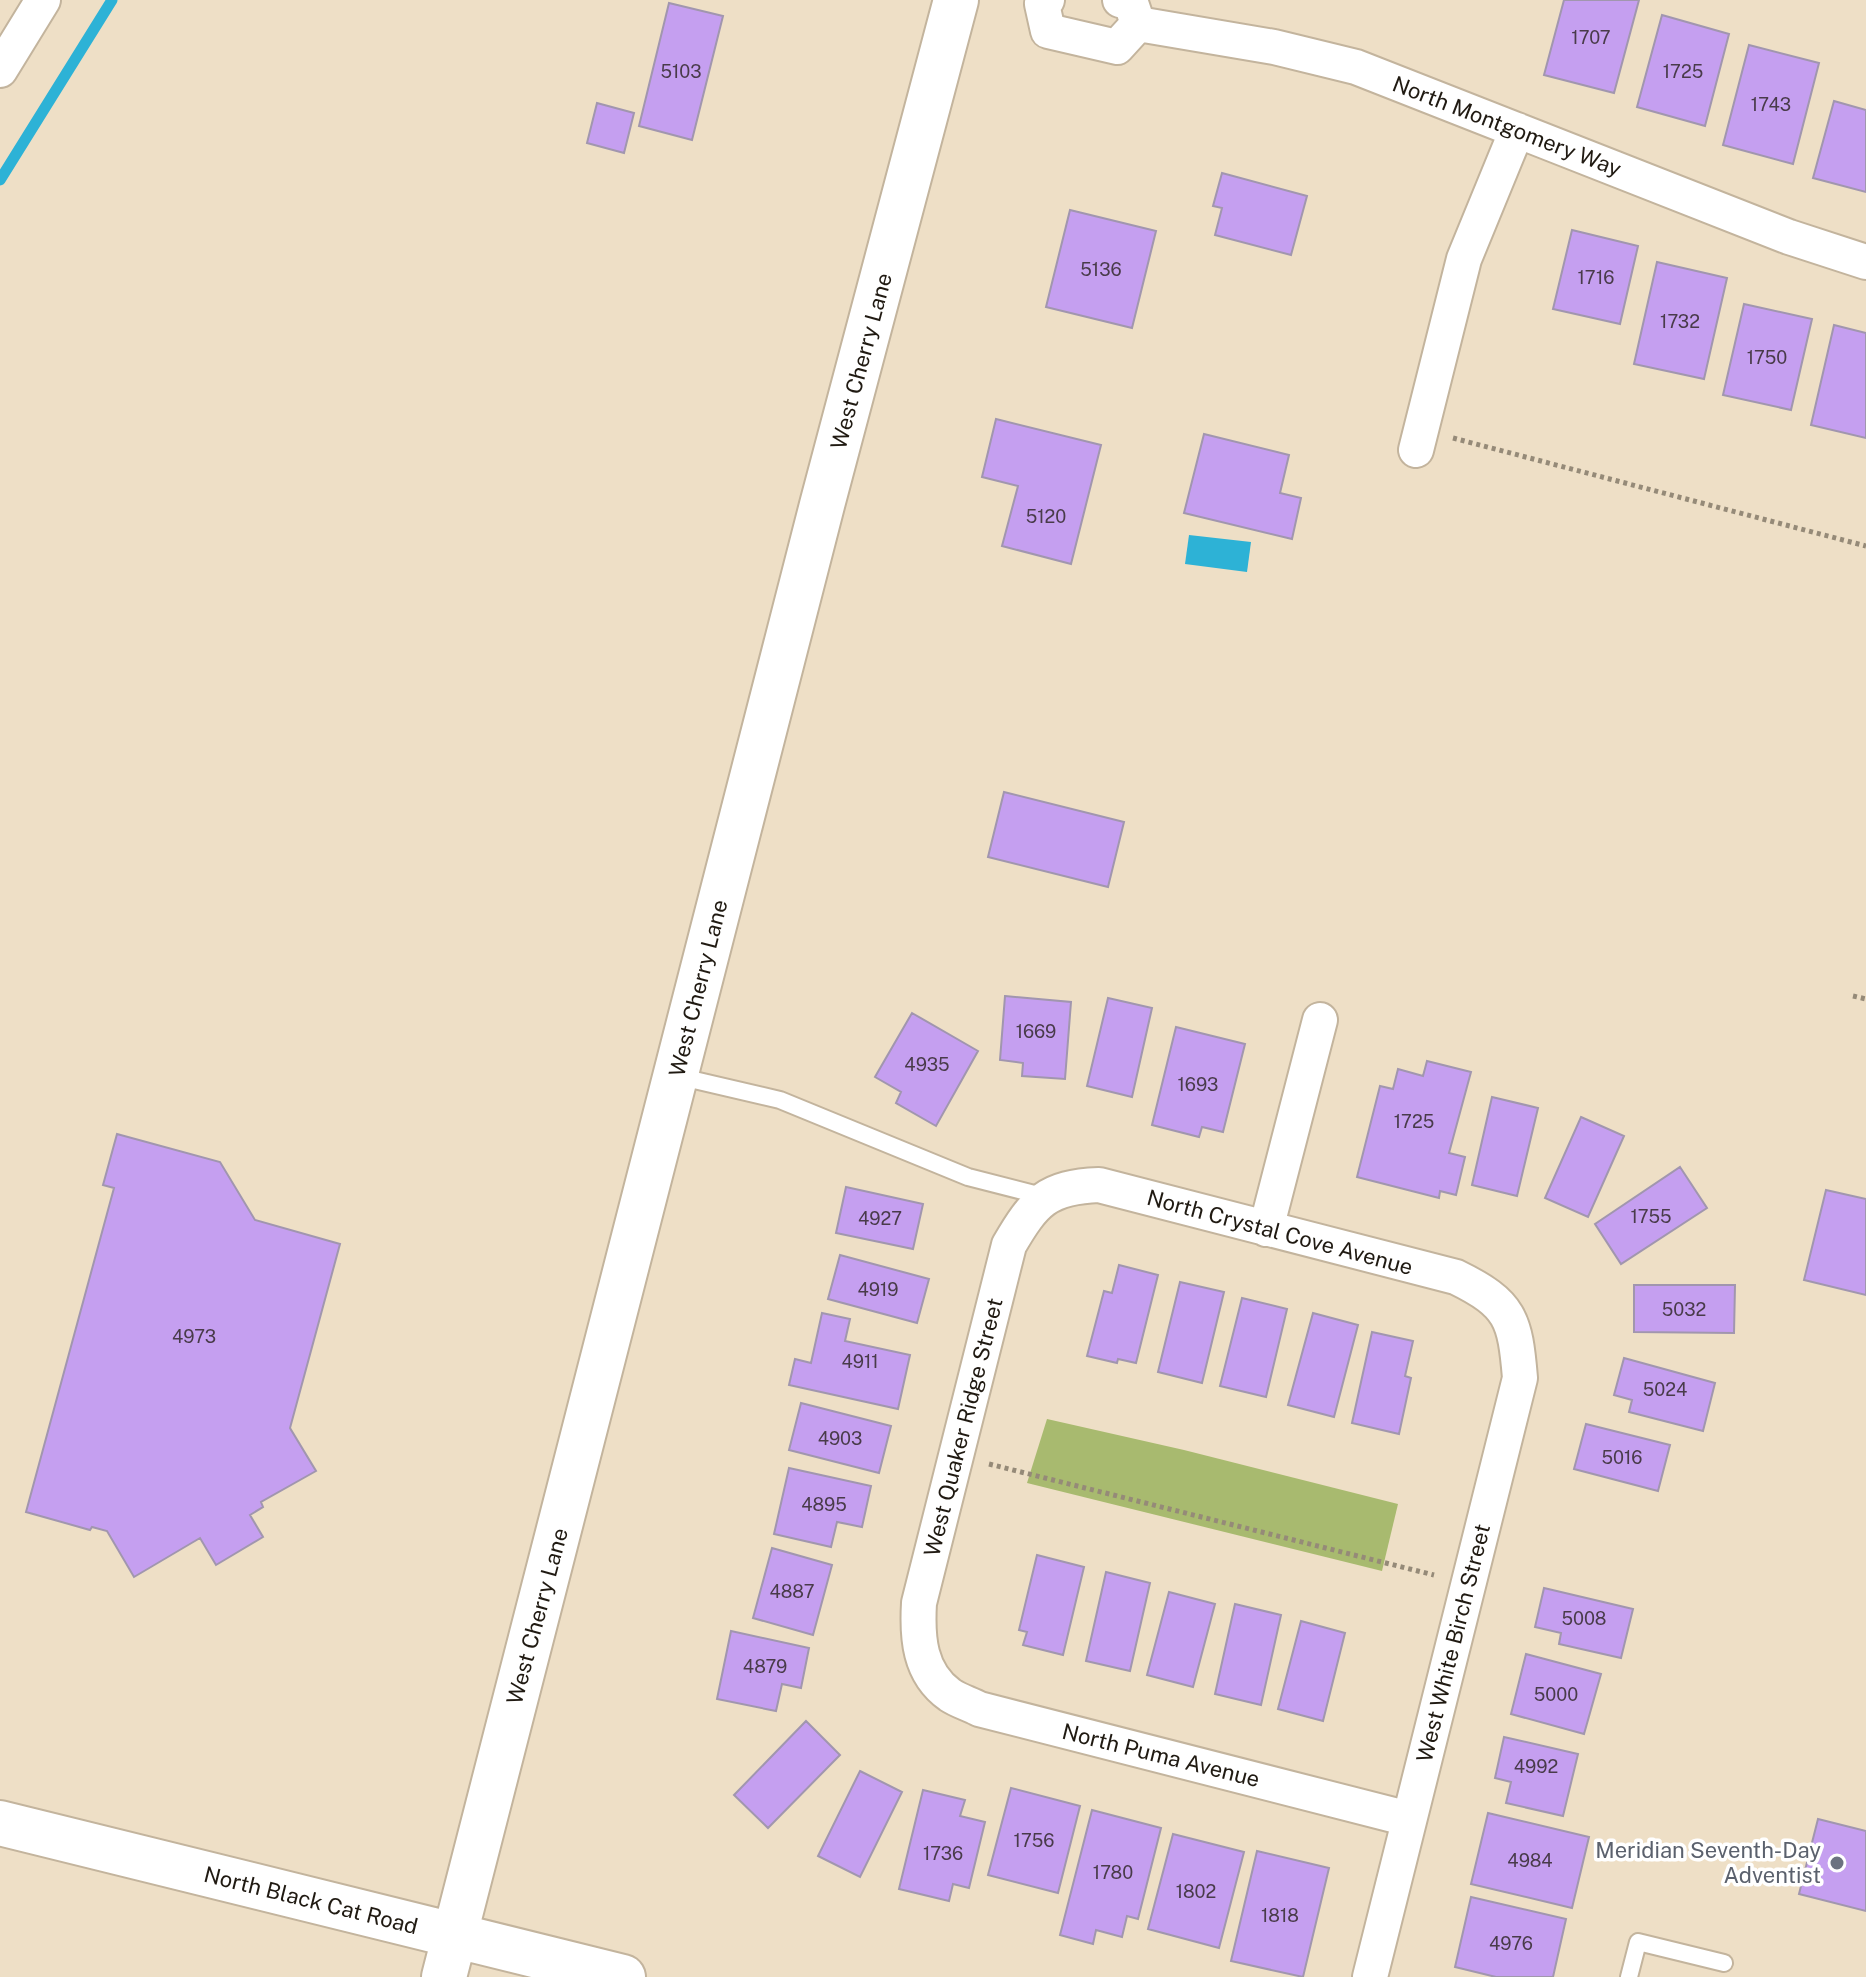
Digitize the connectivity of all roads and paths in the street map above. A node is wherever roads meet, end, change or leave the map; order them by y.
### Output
1 (43, 0) edge
2 (956, 0) edge
3 (1038, 1) edge
4 (1129, 12) edge
5 (0, 70) edge
6 (1517, 130) junction
7 (1866, 262) edge
8 (1431, 443) joint
9 (1866, 546) edge
10 (1853, 996) dead end
11 (1866, 999) edge
12 (1320, 1020) dead end
13 (676, 1075) junction
14 (1046, 1197) junction
15 (1266, 1229) junction
16 (1505, 1310) joint
17 (985, 1462) dead end
18 (1437, 1576) dead end
19 (927, 1668) joint
20 (1409, 1819) junction
21 (0, 1823) edge
22 (454, 1935) junction
23 (1724, 1963) dead end
24 (444, 1977) edge
25 (623, 1977) edge
26 (1370, 1977) edge
27 (1629, 1977) edge

1 - 5 street
2 - 13 main road, West Cherry Lane
3 - 4 street, North Montgomery Way
4 - 6 street, North Montgomery Way
6 - 7 street, North Montgomery Way
6 - 8 street
8 - 9 path
10 - 11 path
12 - 15 street
13 - 14 lane
13 - 22 main road, West Cherry Lane
14 - 15 street, North Crystal Cove Avenue
14 - 19 street, West Quaker Ridge Street
15 - 16 street, North Crystal Cove Avenue
16 - 20 street, West White Birch Street
17 - 18 path
19 - 20 street, North Puma Avenue
20 - 26 street, West White Birch Street
21 - 22 main road, North Black Cat Road
22 - 24 main road, West Cherry Lane
22 - 25 main road, North Black Cat Road
23 - 27 lane

